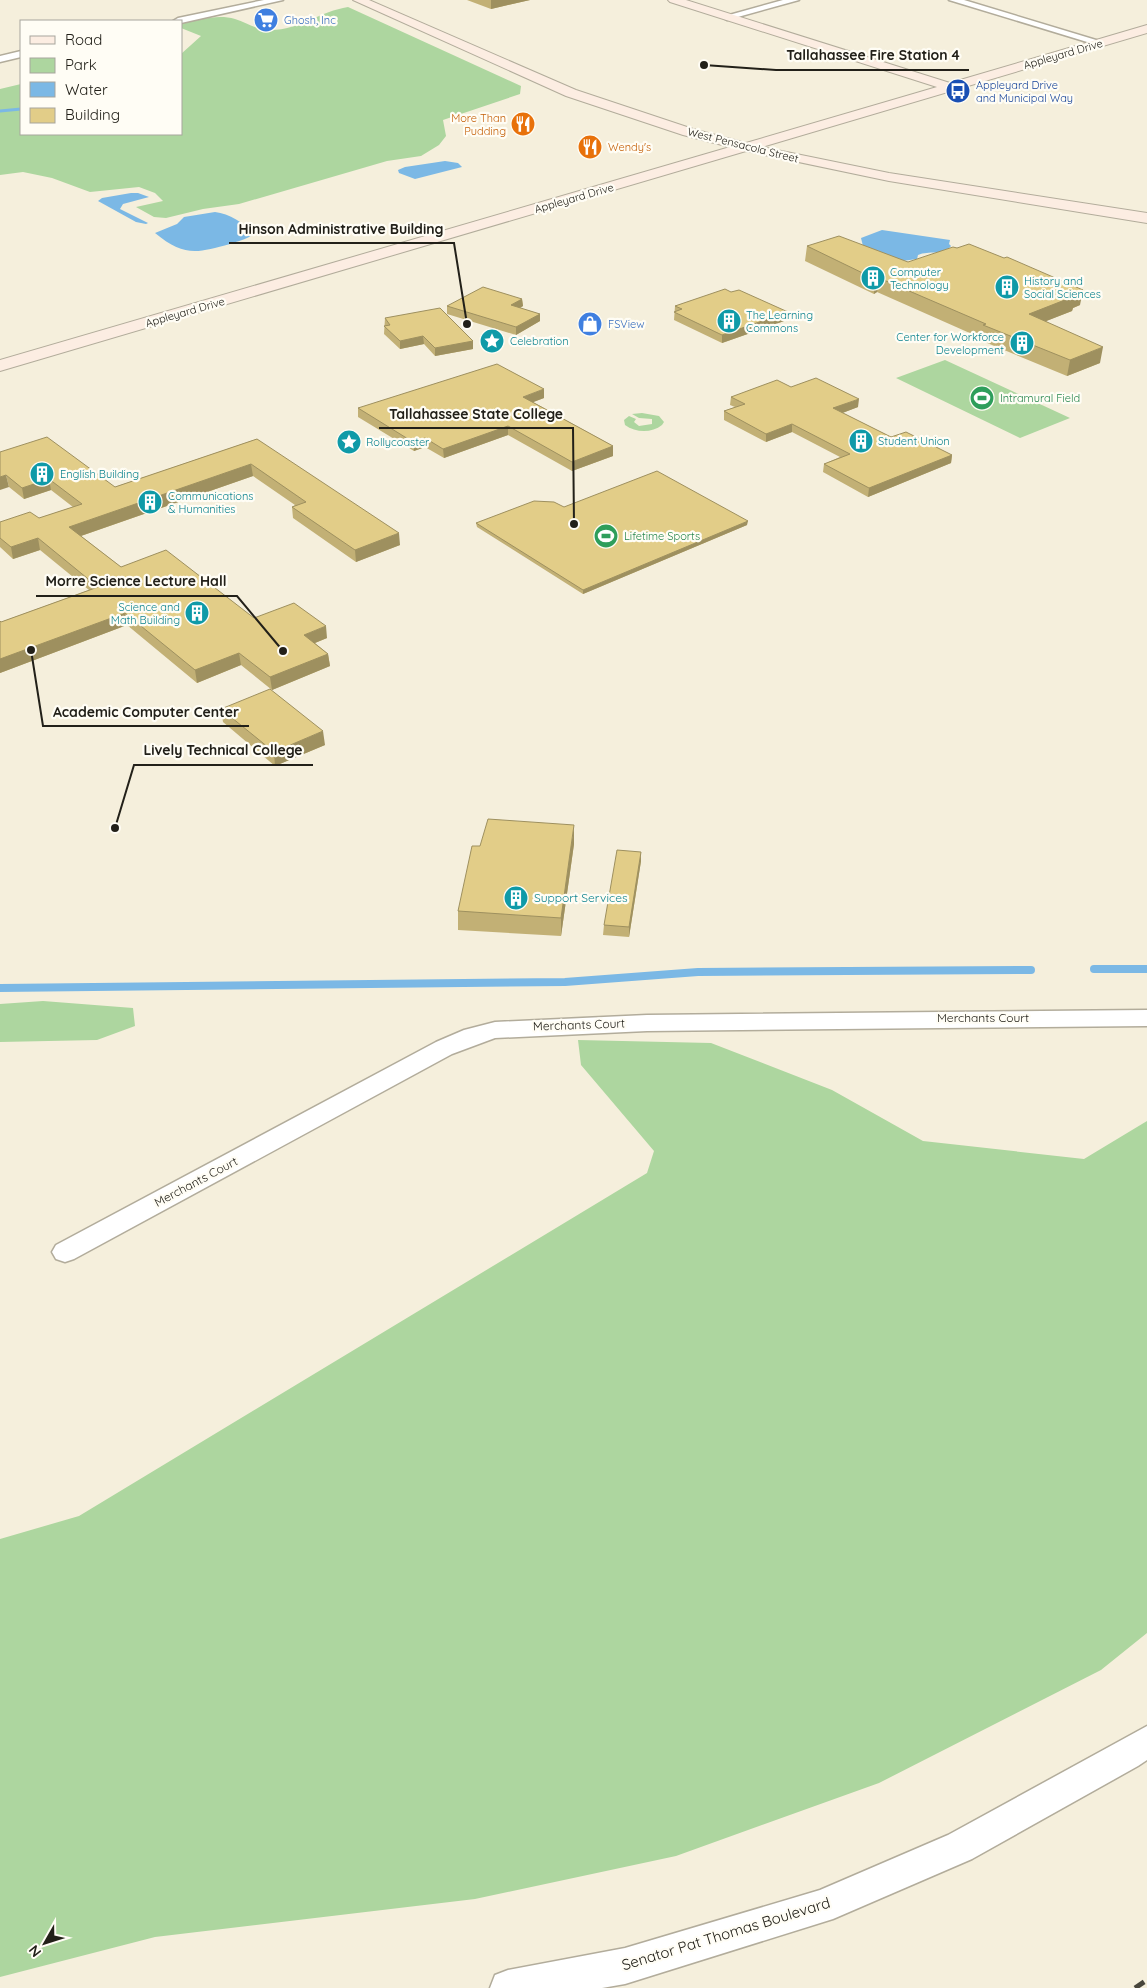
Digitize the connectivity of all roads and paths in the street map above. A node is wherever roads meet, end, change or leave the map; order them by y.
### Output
1 (278, 0) edge
2 (359, 0) edge
3 (674, 0) edge
4 (794, 0) edge
5 (954, 0) edge
6 (727, 17) junction
7 (182, 20) edge
8 (1147, 20) edge
9 (1147, 29) edge
10 (1084, 38) junction
11 (1100, 43) junction
12 (20, 54) edge
13 (0, 59) edge
14 (933, 82) junction
15 (950, 87) junction
16 (675, 128) junction
17 (792, 134) junction
18 (726, 142) junction
19 (747, 147) junction
20 (684, 150) junction
21 (812, 161) junction
22 (477, 214) junction
23 (1147, 218) edge
24 (502, 219) junction
25 (330, 257) junction
26 (345, 265) junction
27 (88, 334) junction
28 (0, 353) edge
29 (0, 366) edge
30 (1147, 1018) edge
31 (65, 1252) dead end
32 (1147, 1741) edge
33 (508, 1988) edge

1 - 7 street
2 - 16 main road, West Pensacola Street
3 - 6 main road
4 - 6 street
5 - 10 street
6 - 14 main road
8 - 10 main road, Appleyard Drive
9 - 11 main road, Appleyard Drive
10 - 11 street
10 - 14 main road, Appleyard Drive
11 - 15 main road, Appleyard Drive
12 - 13 street
14 - 15 main road
14 - 18 main road, Appleyard Drive
15 - 17 main road, Appleyard Drive
16 - 18 main road, West Pensacola Street
16 - 20 main road
17 - 19 main road, Appleyard Drive
17 - 21 main road
18 - 19 main road, West Pensacola Street
18 - 20 main road, Appleyard Drive
19 - 21 main road, West Pensacola Street
19 - 24 main road, Appleyard Drive
20 - 22 main road, Appleyard Drive
21 - 23 main road, West Pensacola Street
22 - 24 main road
22 - 25 main road, Appleyard Drive
24 - 26 main road, Appleyard Drive
25 - 26 main road
25 - 27 main road, Appleyard Drive
26 - 27 main road, Appleyard Drive
27 - 28 main road, Appleyard Drive
27 - 29 main road, Appleyard Drive
30 - 31 street, Merchants Court
32 - 33 street, Senator Pat Thomas Boulevard

